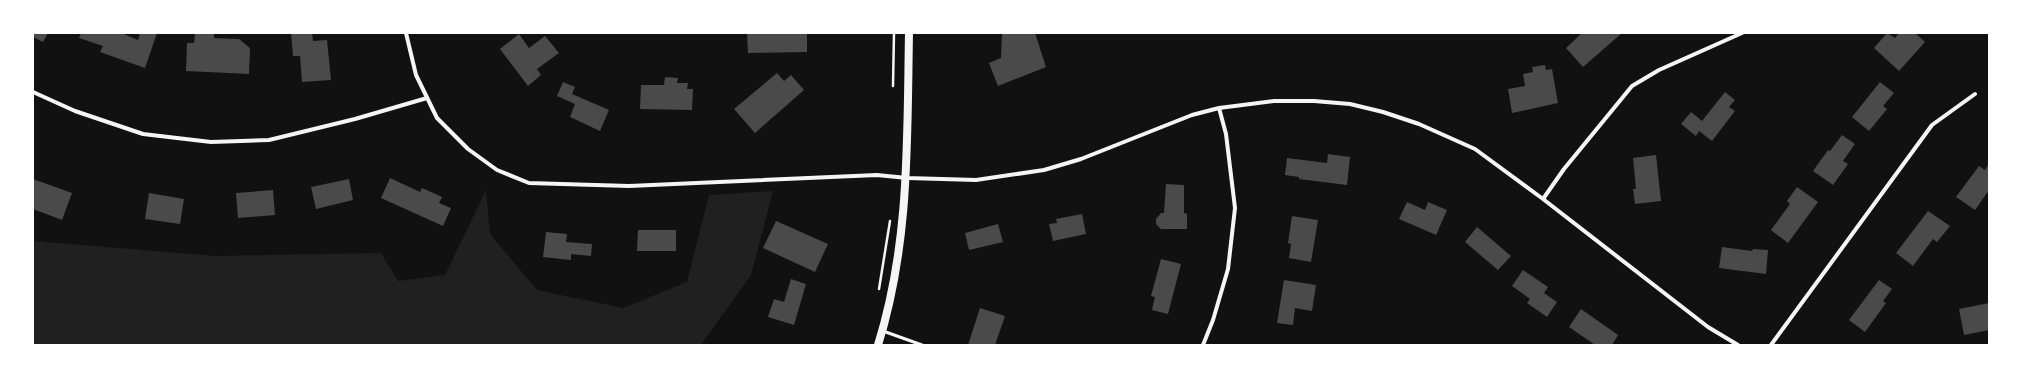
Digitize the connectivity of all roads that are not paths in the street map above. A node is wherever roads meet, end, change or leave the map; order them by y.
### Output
1 (406, 33) edge
2 (909, 33) edge
3 (1742, 33) edge
4 (33, 92) edge
5 (1975, 94) dead end
6 (427, 98) junction
7 (1219, 108) junction
8 (906, 178) junction
9 (1543, 200) junction
10 (882, 331) junction
11 (878, 345) edge
12 (922, 345) edge
13 (1203, 345) edge
14 (1738, 345) edge
15 (1771, 345) edge

1 - 6 street
2 - 8 main road
3 - 9 street
4 - 6 street
5 - 15 street
6 - 8 street
7 - 8 street
7 - 9 street
7 - 13 street
8 - 10 main road
9 - 14 street
10 - 11 main road
10 - 12 lane

